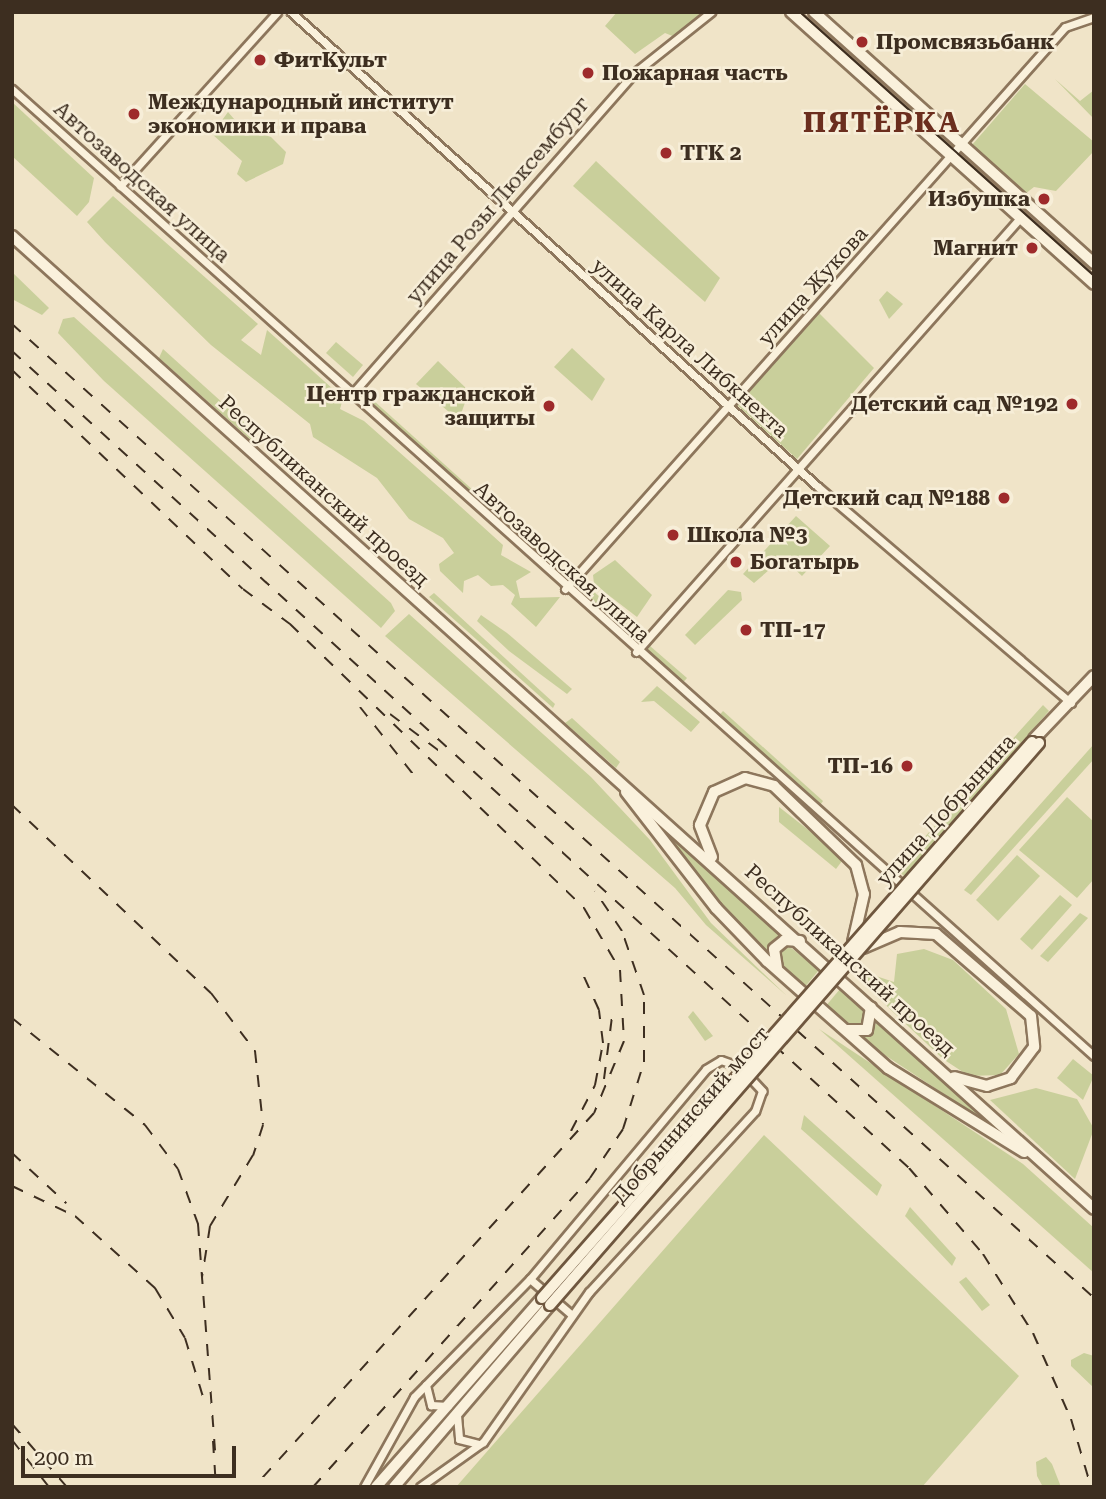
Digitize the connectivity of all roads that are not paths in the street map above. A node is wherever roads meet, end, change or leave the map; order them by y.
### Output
1 (277, 12) edge
2 (291, 12) edge
3 (711, 12) edge
4 (791, 12) edge
5 (814, 12) edge
6 (1094, 17) edge
7 (12, 89) edge
8 (962, 145) junction
9 (951, 156) junction
10 (120, 186) junction
11 (512, 211) junction
12 (1020, 218) junction
13 (12, 236) edge
14 (1094, 263) edge
15 (1094, 284) edge
16 (352, 394) junction
17 (729, 407) junction
18 (798, 468) junction
19 (565, 589) junction
20 (636, 652) junction
21 (1094, 676) edge
22 (1070, 703) junction
23 (611, 773) junction
24 (721, 869) junction
25 (801, 942) junction
26 (856, 947) junction
27 (781, 974) junction
28 (868, 1003) junction
29 (843, 1029) junction
30 (1094, 1056) edge
31 (935, 1063) junction
32 (1061, 1179) junction
33 (1094, 1209) edge
34 (530, 1279) junction
35 (547, 1302) junction
36 (572, 1315) junction
37 (427, 1382) junction
38 (448, 1406) junction
39 (458, 1413) junction
40 (483, 1442) junction
41 (364, 1487) edge
42 (376, 1487) edge
43 (394, 1487) edge
44 (420, 1487) edge

1 - 10 street
2 - 11 street, улица Карла Либкнехта
3 - 11 street, улица Розы Люксембург
4 - 9 main road
5 - 8 main road
6 - 8 street, улица Жукова
7 - 10 street, Автозаводская улица
8 - 9 street, улица Жукова
8 - 14 main road
9 - 12 main road
9 - 17 street, улица Жукова
10 - 16 street, Автозаводская улица
11 - 16 street, улица Розы Люксембург
11 - 17 street, улица Карла Либкнехта
12 - 15 main road
12 - 18 street
13 - 23 main road, Республиканский проезд
16 - 19 street, Автозаводская улица
17 - 18 street, улица Карла Либкнехта
17 - 19 street, улица Жукова
18 - 20 street
18 - 22 street, улица Карла Либкнехта
19 - 20 street, Автозаводская улица
20 - 30 street, Автозаводская улица
21 - 22 main road, улица Добрынина
22 - 26 main road, улица Добрынина, bridge
23 - 24 main road, Республиканский проезд
23 - 27 main road, Республиканский проезд
24 - 25 main road, Республиканский проезд
24 - 26 main road
25 - 27 main road
25 - 28 main road, Республиканский проезд
26 - 31 main road
26 - 35 main road, Добрынинский мост, bridge
27 - 29 main road, Республиканский проезд
28 - 29 main road
28 - 31 main road, Республиканский проезд
29 - 32 main road, Республиканский проезд
31 - 32 main road, Республиканский проезд
32 - 33 main road, Республиканский проезд
34 - 36 street
34 - 36 street
34 - 37 street
35 - 38 main road
35 - 39 main road
36 - 40 street
37 - 38 street
37 - 41 street
38 - 42 main road
39 - 40 street
39 - 43 main road
40 - 44 street

